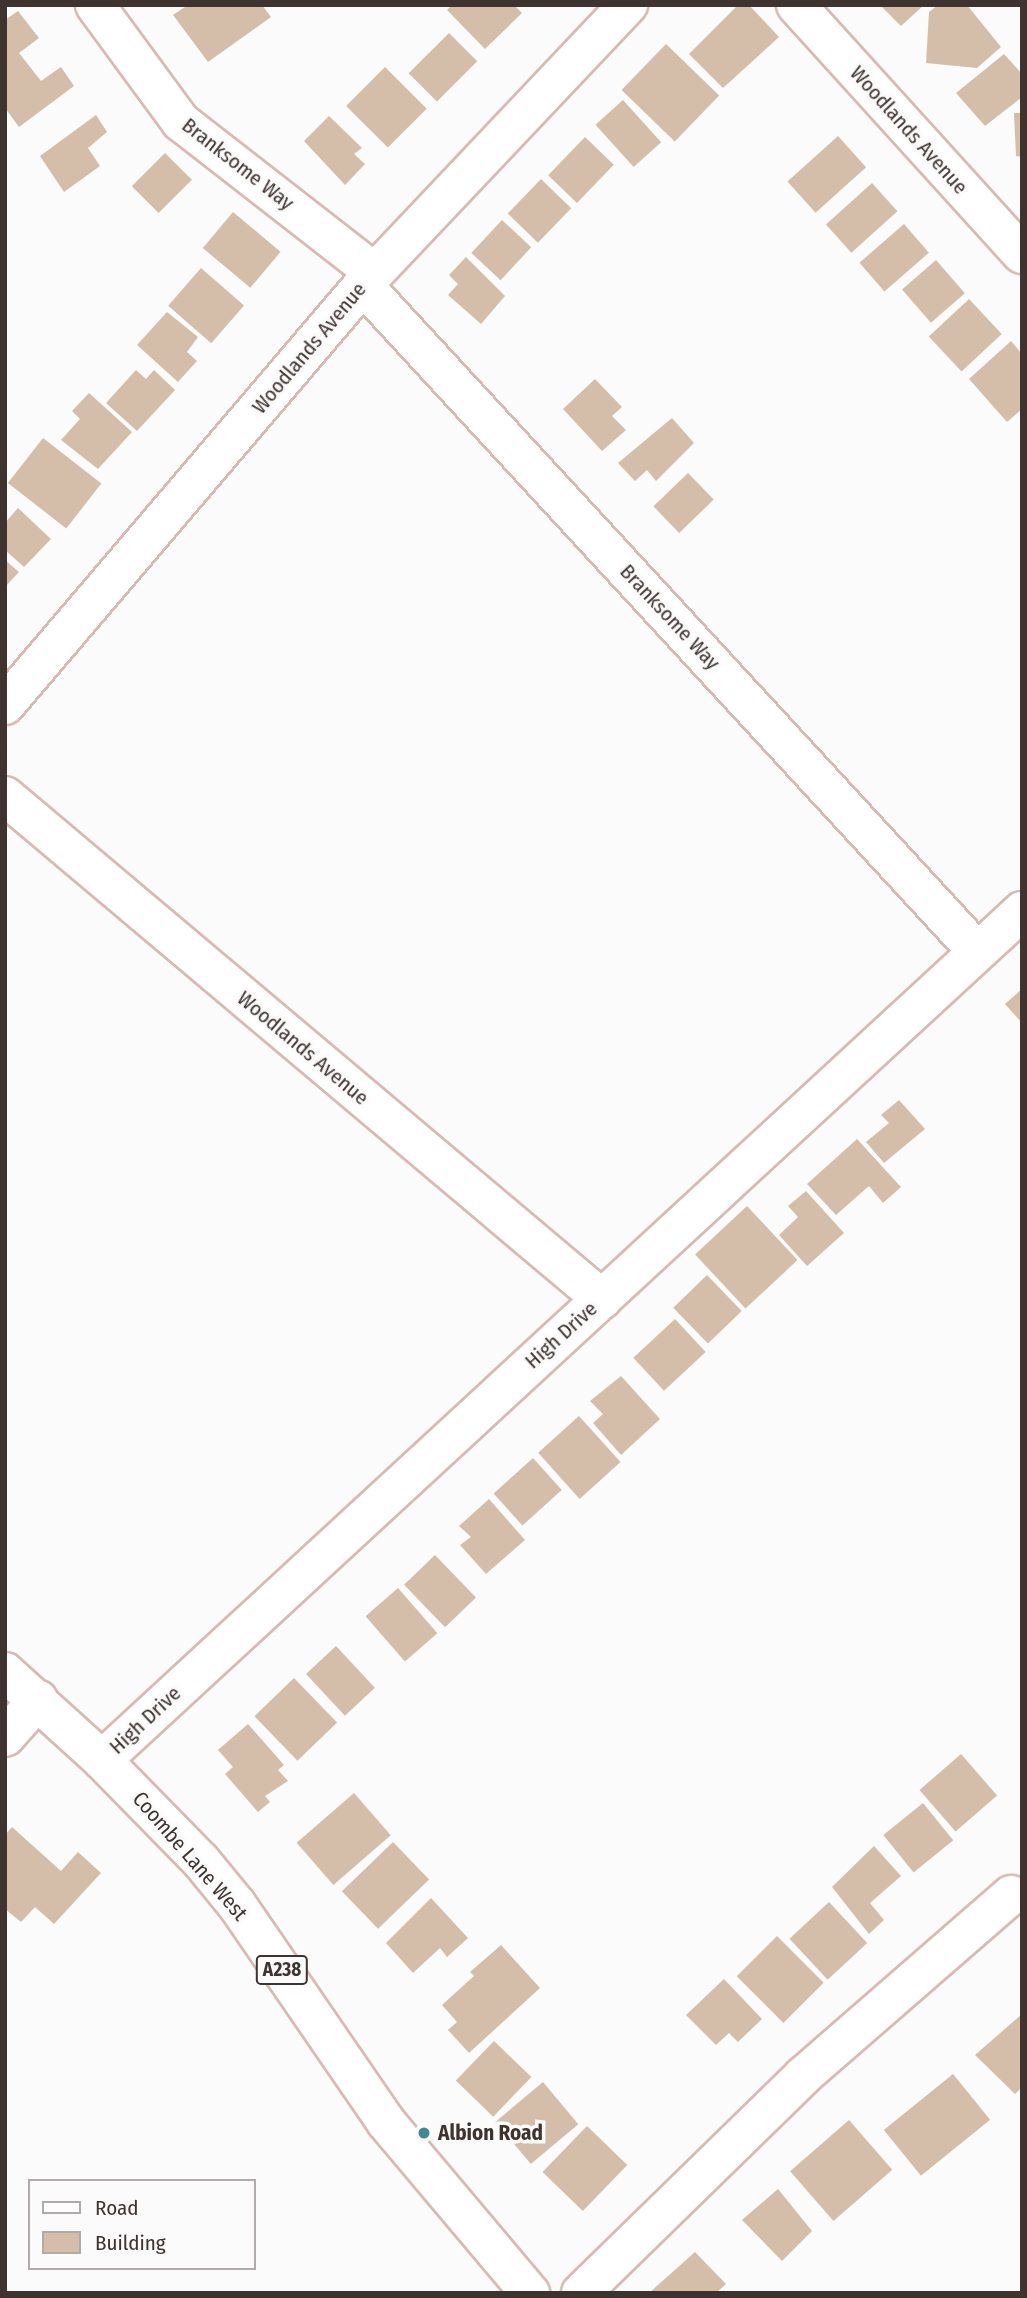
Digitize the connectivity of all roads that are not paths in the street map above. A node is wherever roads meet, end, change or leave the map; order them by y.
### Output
1 (95, 5) edge
2 (628, 5) edge
3 (796, 5) edge
4 (1022, 254) edge
5 (368, 278) junction
6 (5, 705) edge
7 (5, 796) edge
8 (1022, 911) edge
9 (977, 951) junction
10 (602, 1299) junction
11 (5, 1672) edge
12 (38, 1700) junction
13 (5, 1737) edge
14 (102, 1760) junction
15 (1010, 1895) dead end
16 (530, 2293) edge
17 (581, 2293) edge

1 - 5 street, Branksome Way
2 - 5 street, Woodlands Avenue
3 - 4 street, Woodlands Avenue
5 - 6 street, Woodlands Avenue
5 - 9 street, Branksome Way
7 - 10 street, Woodlands Avenue
8 - 9 street, High Drive
9 - 10 street, High Drive
10 - 14 street, High Drive
11 - 12 street, Coombe Lane West / A238
12 - 13 street
12 - 14 street, Coombe Lane West / A238
14 - 16 street, Coombe Lane West / A238
15 - 17 street

